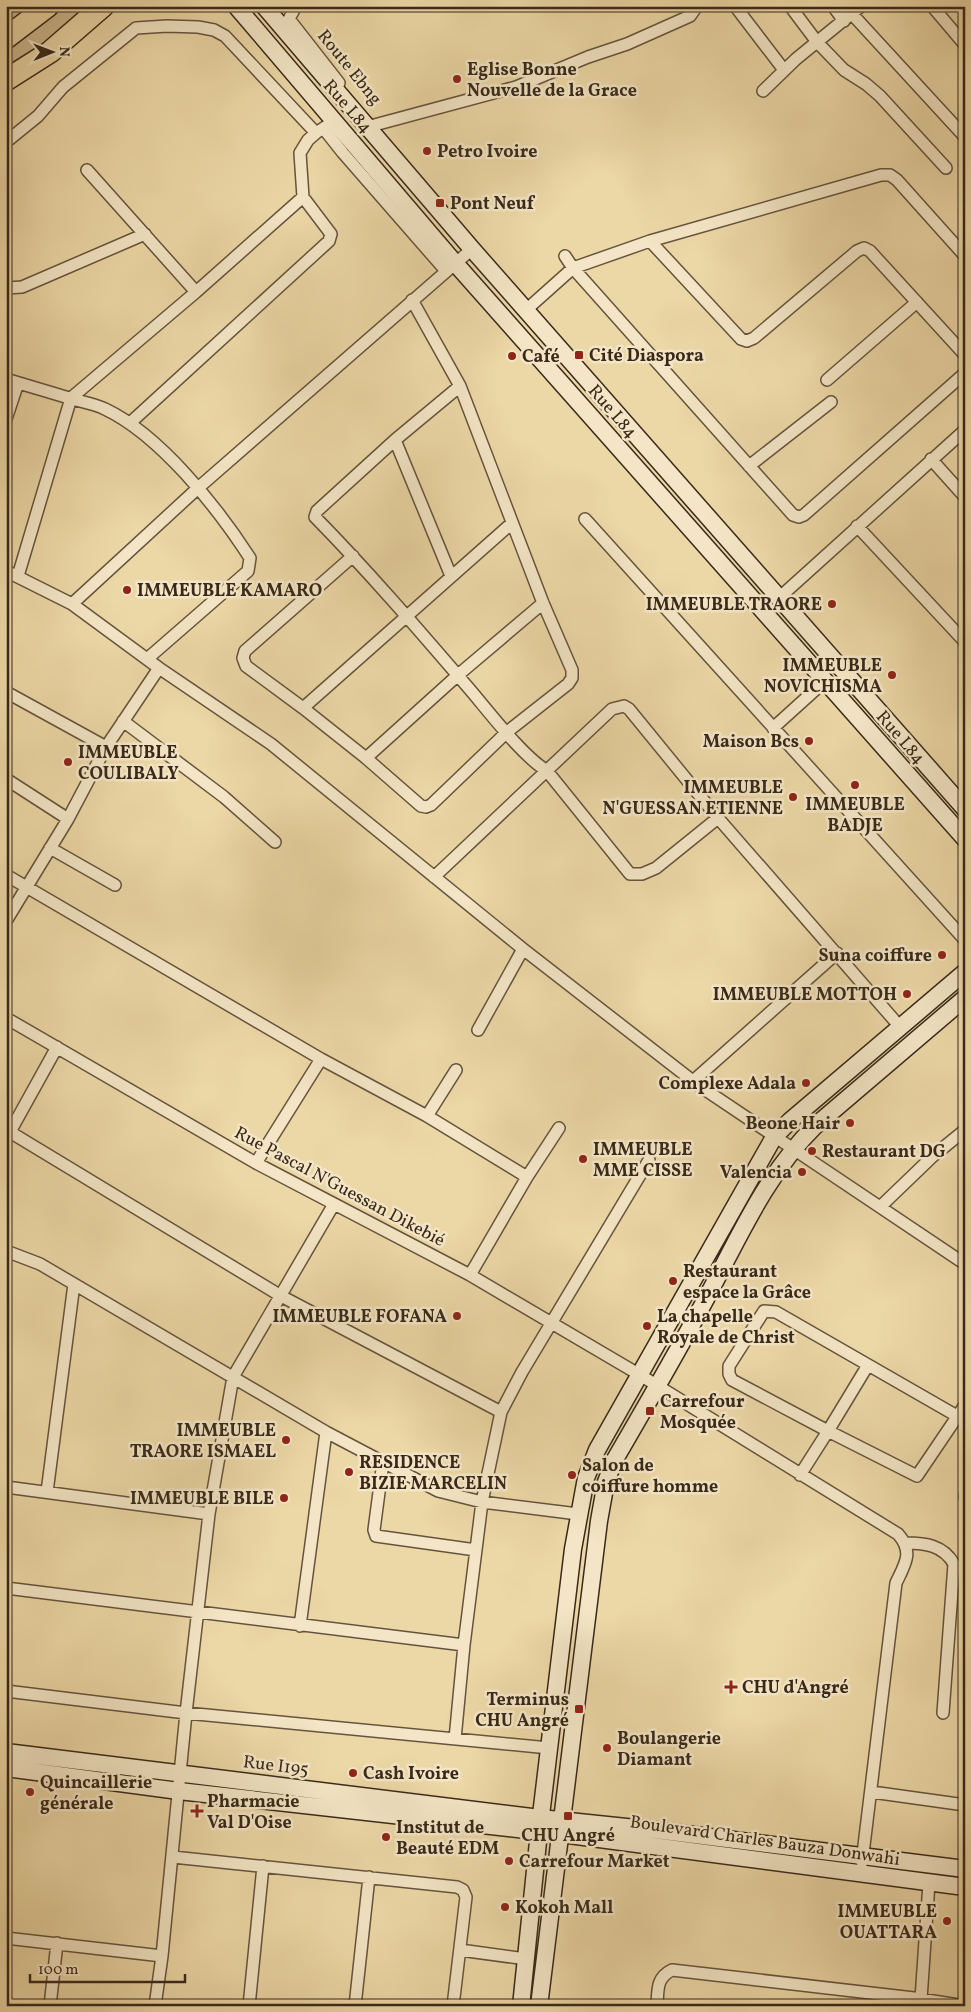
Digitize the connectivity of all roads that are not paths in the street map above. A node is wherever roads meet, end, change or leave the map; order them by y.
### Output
1 (48, 6) edge
2 (103, 6) edge
3 (236, 6) edge
4 (264, 6) edge
5 (296, 6) edge
6 (697, 6) edge
7 (735, 6) edge
8 (790, 6) edge
9 (833, 6) edge
10 (932, 6) edge
11 (852, 14) edge
12 (6, 38) edge
13 (817, 42) junction
14 (965, 45) edge
15 (784, 70) junction
16 (6, 80) edge
17 (763, 91) dead end
18 (371, 126) junction
19 (325, 128) junction
20 (965, 137) edge
21 (6, 142) edge
22 (946, 168) dead end
23 (87, 170) dead end
24 (303, 197) junction
25 (145, 234) junction
26 (650, 241) junction
27 (472, 249) junction
28 (565, 256) dead end
29 (965, 256) edge
30 (450, 267) junction
31 (574, 268) junction
32 (6, 288) edge
33 (196, 292) junction
34 (412, 300) junction
35 (917, 302) junction
36 (526, 310) junction
37 (965, 355) edge
38 (965, 373) edge
39 (6, 379) edge
40 (827, 380) dead end
41 (18, 383) junction
42 (460, 386) junction
43 (71, 398) junction
44 (831, 402) dead end
45 (6, 419) edge
46 (130, 423) junction
47 (965, 430) edge
48 (395, 440) junction
49 (930, 459) junction
50 (749, 466) junction
51 (198, 488) junction
52 (965, 497) edge
53 (585, 519) dead end
54 (512, 523) junction
55 (857, 526) junction
56 (354, 556) junction
57 (6, 571) edge
58 (758, 573) junction
59 (18, 576) junction
60 (451, 576) junction
61 (742, 587) junction
62 (780, 597) junction
63 (543, 603) junction
64 (72, 604) junction
65 (406, 615) junction
66 (965, 642) edge
67 (147, 659) junction
68 (159, 668) junction
69 (458, 675) junction
70 (825, 681) junction
71 (6, 692) edge
72 (303, 708) junction
73 (123, 721) junction
74 (773, 728) junction
75 (507, 732) junction
76 (106, 747) junction
77 (366, 758) junction
78 (547, 771) junction
79 (6, 779) edge
80 (965, 809) edge
81 (718, 818) junction
82 (68, 819) junction
83 (965, 839) edge
84 (275, 842) dead end
85 (50, 848) junction
86 (6, 875) edge
87 (434, 877) junction
88 (115, 885) dead end
89 (27, 887) junction
90 (6, 921) edge
91 (965, 940) edge
92 (523, 949) junction
93 (837, 953) junction
94 (965, 972) edge
95 (965, 998) edge
96 (6, 1018) edge
97 (901, 1028) junction
98 (478, 1030) dead end
99 (57, 1047) junction
100 (321, 1059) junction
101 (456, 1070) dead end
102 (693, 1081) junction
103 (427, 1116) junction
104 (558, 1128) dead end
105 (965, 1130) edge
106 (8, 1136) edge
107 (774, 1137) junction
108 (792, 1149) junction
109 (649, 1160) dead end
110 (256, 1163) junction
111 (527, 1177) junction
112 (334, 1204) junction
113 (880, 1207) junction
114 (6, 1251) edge
115 (963, 1260) edge
116 (470, 1275) junction
117 (74, 1284) junction
118 (281, 1296) junction
119 (552, 1323) junction
120 (868, 1365) junction
121 (640, 1375) junction
122 (233, 1378) junction
123 (657, 1386) junction
124 (965, 1404) edge
125 (501, 1412) junction
126 (958, 1416) junction
127 (828, 1431) junction
128 (326, 1432) junction
129 (383, 1462) junction
130 (800, 1475) junction
131 (6, 1487) edge
132 (47, 1492) junction
133 (482, 1502) junction
134 (209, 1514) junction
135 (578, 1514) junction
136 (906, 1542) junction
137 (573, 1549) junction
138 (476, 1550) junction
139 (595, 1552) junction
140 (6, 1588) edge
141 (198, 1613) junction
142 (300, 1626) junction
143 (464, 1646) junction
144 (6, 1691) edge
145 (186, 1712) junction
146 (943, 1712) dead end
147 (454, 1739) junction
148 (549, 1748) junction
149 (6, 1752) edge
150 (6, 1768) edge
151 (181, 1773) junction
152 (179, 1791) junction
153 (872, 1792) junction
154 (965, 1805) edge
155 (540, 1825) junction
156 (561, 1827) junction
157 (863, 1855) junction
158 (173, 1857) junction
159 (263, 1866) junction
160 (965, 1869) edge
161 (861, 1873) junction
162 (369, 1877) junction
163 (929, 1883) junction
164 (965, 1887) edge
165 (6, 1938) edge
166 (57, 1942) junction
167 (460, 1950) junction
168 (162, 1956) junction
169 (526, 1958) junction
170 (916, 2001) edge
171 (50, 2006) edge
172 (155, 2006) edge
173 (249, 2006) edge
174 (355, 2006) edge
175 (453, 2006) edge
176 (521, 2006) edge
177 (540, 2006) edge
178 (657, 2006) edge
179 (965, 2006) edge

1 - 12 highway
2 - 16 highway
3 - 19 main road, Rue L84
4 - 18 main road, Rue L84
5 - 18 street, Route Ebng
6 - 18 street
7 - 15 street
8 - 13 street
9 - 11 street
10 - 14 street
11 - 13 street
11 - 20 street
13 - 15 street
13 - 22 street
15 - 17 street
18 - 27 main road, Rue L84
19 - 21 street
19 - 24 street
19 - 30 main road, Rue L84
23 - 25 street
24 - 33 street
24 - 46 street
25 - 32 street
25 - 33 street
26 - 29 street
26 - 31 street
26 - 35 street
27 - 30 street
27 - 36 main road, Rue L84
28 - 31 street
30 - 34 street
30 - 61 main road, Rue L84
31 - 36 street
31 - 50 street
33 - 43 street
34 - 42 street
34 - 51 street
35 - 37 street
35 - 40 street
36 - 58 main road, Rue L84
38 - 50 street
39 - 41 street
41 - 43 street
41 - 45 street
42 - 48 street
42 - 54 street
43 - 46 street
43 - 59 street
44 - 50 street
46 - 51 street
47 - 49 street
48 - 56 street
48 - 60 street
49 - 52 street
49 - 55 street
51 - 64 street
51 - 67 street
53 - 74 street
54 - 60 street
54 - 63 street
55 - 62 street
55 - 66 street
56 - 65 street
56 - 72 street
57 - 59 street
58 - 61 main road
58 - 62 main road, Rue L84
59 - 64 street
60 - 65 street
61 - 70 main road, Rue L84
62 - 80 main road, Rue L84
63 - 69 street
63 - 75 street
64 - 67 street
65 - 69 street
65 - 72 street
67 - 68 street
68 - 73 street
68 - 87 street
69 - 75 street
69 - 77 street
70 - 74 street
70 - 83 main road, Rue L84
71 - 76 street
72 - 77 street
73 - 76 street
73 - 84 street
74 - 91 street
75 - 77 street
75 - 78 street
76 - 82 street
78 - 81 street
78 - 81 street
78 - 87 street
79 - 82 street
81 - 93 street
82 - 85 street
85 - 88 street
85 - 89 street
86 - 89 street
87 - 92 street
89 - 90 street
89 - 100 street
92 - 98 street
92 - 102 street
93 - 97 street
93 - 102 street
94 - 97 main road
95 - 108 main road
96 - 99 street, Rue Pascal N'Guessan Dikebié
97 - 107 main road
99 - 106 street
99 - 110 street, Rue Pascal N'Guessan Dikebié
100 - 103 street
100 - 110 street
101 - 103 street
102 - 107 street
103 - 111 street
104 - 111 street
105 - 113 street
106 - 118 street
107 - 108 street
107 - 121 main road
108 - 113 street
108 - 123 main road
109 - 119 street
110 - 112 street, Rue Pascal N'Guessan Dikebié
111 - 116 street
112 - 116 street, Rue Pascal N'Guessan Dikebié
112 - 118 street
113 - 115 street
114 - 117 street
116 - 119 street, Rue Pascal N'Guessan Dikebié
117 - 122 street
117 - 132 street
118 - 122 street
118 - 125 street
119 - 121 street, Rue Pascal N'Guessan Dikebié
119 - 125 street
120 - 126 street
120 - 127 street
120 - 127 street
121 - 123 street, Rue Pascal N'Guessan Dikebié
121 - 135 main road
122 - 128 street
122 - 134 street
123 - 130 street, Rue Pascal N'Guessan Dikebié
123 - 139 main road
124 - 126 street
125 - 133 street
126 - 127 street
127 - 130 street
128 - 129 street
128 - 142 street
129 - 133 street
129 - 138 street
130 - 136 street, Rue Pascal N'Guessan Dikebié
131 - 132 street
132 - 134 street
133 - 135 street
133 - 138 street
134 - 141 street
135 - 137 main road
136 - 146 street
136 - 153 street
137 - 139 main road
137 - 148 main road
138 - 143 street
139 - 156 main road
140 - 141 street
141 - 142 street
141 - 145 street
142 - 143 street
143 - 147 street
144 - 145 street
145 - 147 street
145 - 151 street
147 - 148 street
148 - 155 main road
149 - 151 main road, Rue I195
150 - 152 main road, Rue I195
151 - 152 street
151 - 155 main road, Rue I195
152 - 155 main road, Rue I195
152 - 158 street
153 - 154 street
153 - 157 street
155 - 156 main road
155 - 169 main road
156 - 157 main road, Boulevard Charles Bauza Donwahi
156 - 161 main road, Boulevard Charles Bauza Donwahi
156 - 177 main road
157 - 160 main road, Boulevard Charles Bauza Donwahi
157 - 161 street
158 - 159 street
158 - 168 street
159 - 162 street
159 - 173 street
161 - 163 main road, Boulevard Charles Bauza Donwahi
162 - 167 street
162 - 174 street
163 - 164 main road, Boulevard Charles Bauza Donwahi
163 - 170 street
165 - 166 street
166 - 168 street
166 - 171 street
167 - 169 street
167 - 175 street
168 - 172 street
169 - 176 main road
170 - 178 street
170 - 179 street

